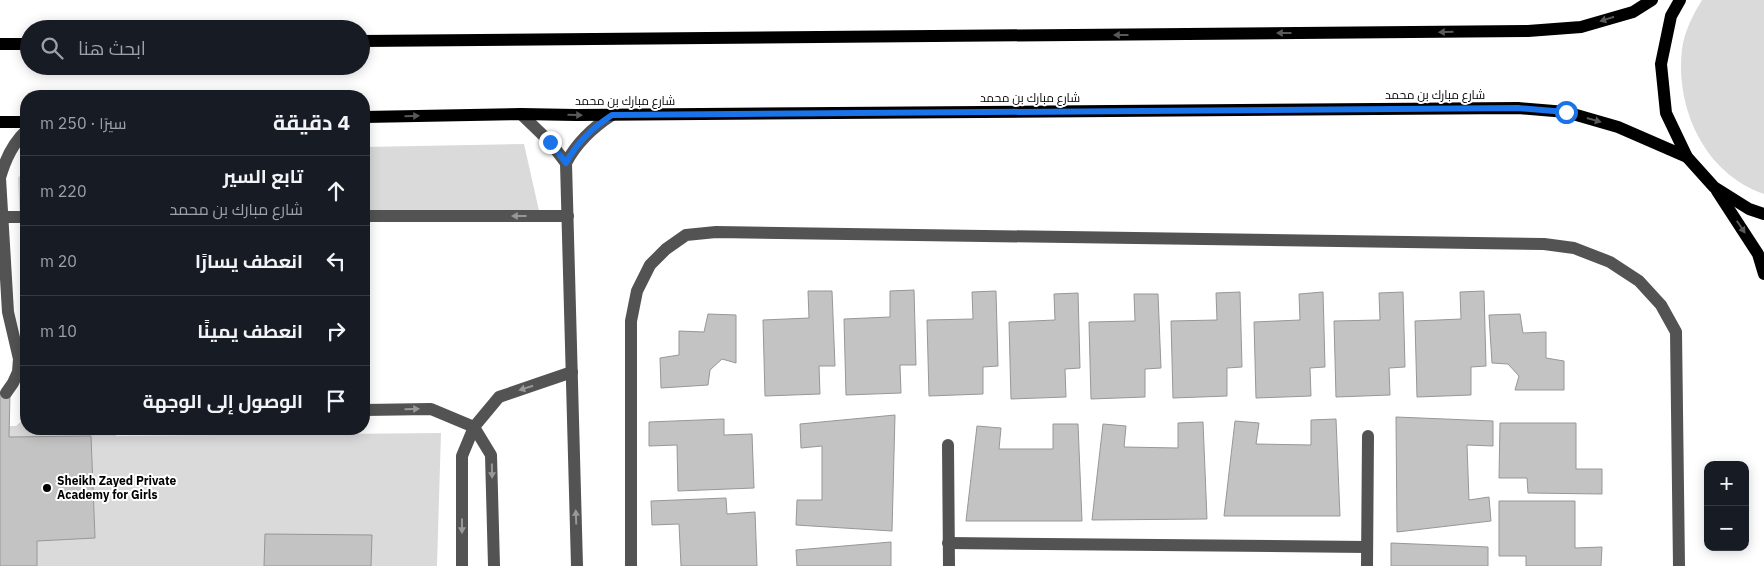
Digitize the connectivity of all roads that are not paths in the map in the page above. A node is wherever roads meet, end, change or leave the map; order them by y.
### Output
1 (1652, 0) edge
2 (1680, 0) edge
3 (370, 41) edge
4 (0, 44) edge
5 (20, 44) edge
6 (521, 114) junction
7 (612, 115) junction
8 (370, 117) edge
9 (0, 122) edge
10 (20, 122) edge
11 (20, 138) edge
12 (1687, 157) junction
13 (566, 163) junction
14 (1714, 187) junction
15 (1764, 214) edge
16 (370, 216) edge
17 (568, 216) junction
18 (2, 217) junction
19 (20, 217) edge
20 (1764, 274) edge
21 (4, 312) edge
22 (572, 372) junction
23 (6, 393) dead end
24 (370, 410) edge
25 (474, 427) junction
26 (1368, 436) dead end
27 (948, 445) dead end
28 (948, 543) junction
29 (1367, 547) junction
30 (462, 566) edge
31 (494, 566) edge
32 (577, 566) edge
33 (631, 566) edge
34 (949, 566) edge
35 (1367, 566) edge
36 (1679, 566) edge

1 -> 3 main road
2 - 12 main road
4 - 5 main road
6 -> 7 main road, شارع مبارك بن محمد
8 -> 6 main road, شارع مبارك بن محمد
6 - 13 street
7 -> 12 main road, شارع مبارك بن محمد
7 - 13 street
9 - 10 main road
11 - 18 street
12 - 14 main road
13 - 17 street
14 - 15 main road
14 -> 20 main road
17 -> 16 street
17 - 22 street
18 - 19 street
18 - 21 street
21 - 23 street
22 -> 25 street
32 -> 22 street
24 -> 25 street
25 -> 30 street
25 -> 31 street
26 - 29 street
27 - 28 street
28 - 29 street
28 - 34 street
29 - 35 street
33 - 36 street

